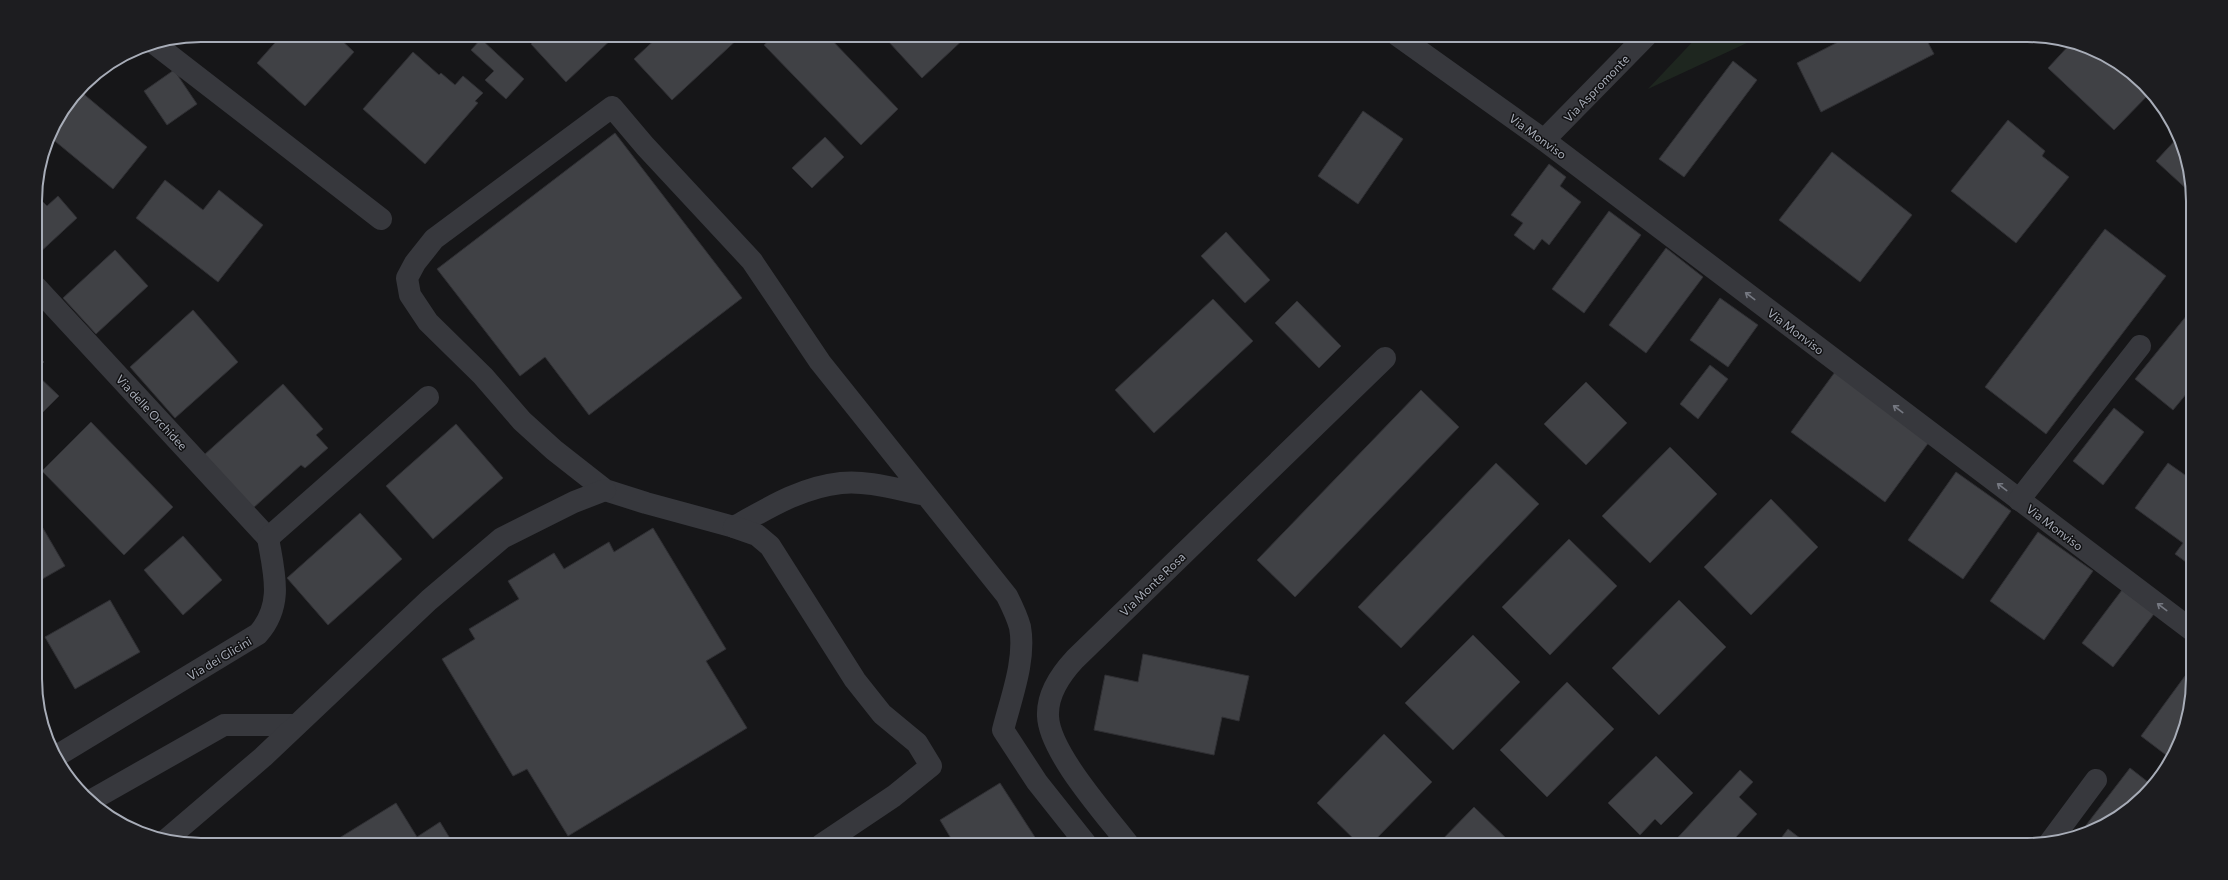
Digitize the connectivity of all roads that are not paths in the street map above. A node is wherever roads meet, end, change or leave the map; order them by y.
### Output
1 (1407, 42) edge
2 (1636, 42) edge
3 (159, 47) edge
4 (1544, 140) junction
5 (381, 219) dead end
6 (42, 293) edge
7 (2140, 346) dead end
8 (1385, 358) dead end
9 (428, 397) dead end
10 (605, 490) junction
11 (926, 495) junction
12 (2019, 500) junction
13 (734, 527) junction
14 (268, 538) junction
15 (2186, 626) edge
16 (296, 725) junction
17 (61, 754) edge
18 (2096, 780) dead end
19 (96, 798) edge
20 (171, 835) edge
21 (2055, 836) edge
22 (832, 838) edge
23 (1081, 838) edge
24 (1124, 838) edge

1 - 4 street, Via Monviso
2 - 4 street, Via Aspromonte
3 - 5 street
12 -> 4 street, Via Monviso
6 - 14 street, Via delle Orchidee
7 - 12 street
8 - 24 street, Via Monte Rosa
9 - 14 street
10 - 11 street
10 - 13 street
10 - 16 street
11 - 13 street
11 - 23 street
15 -> 12 street, Via Monviso
13 - 22 street
14 - 17 street, Via dei Glicini
16 - 19 street
16 - 20 street
18 - 21 street

